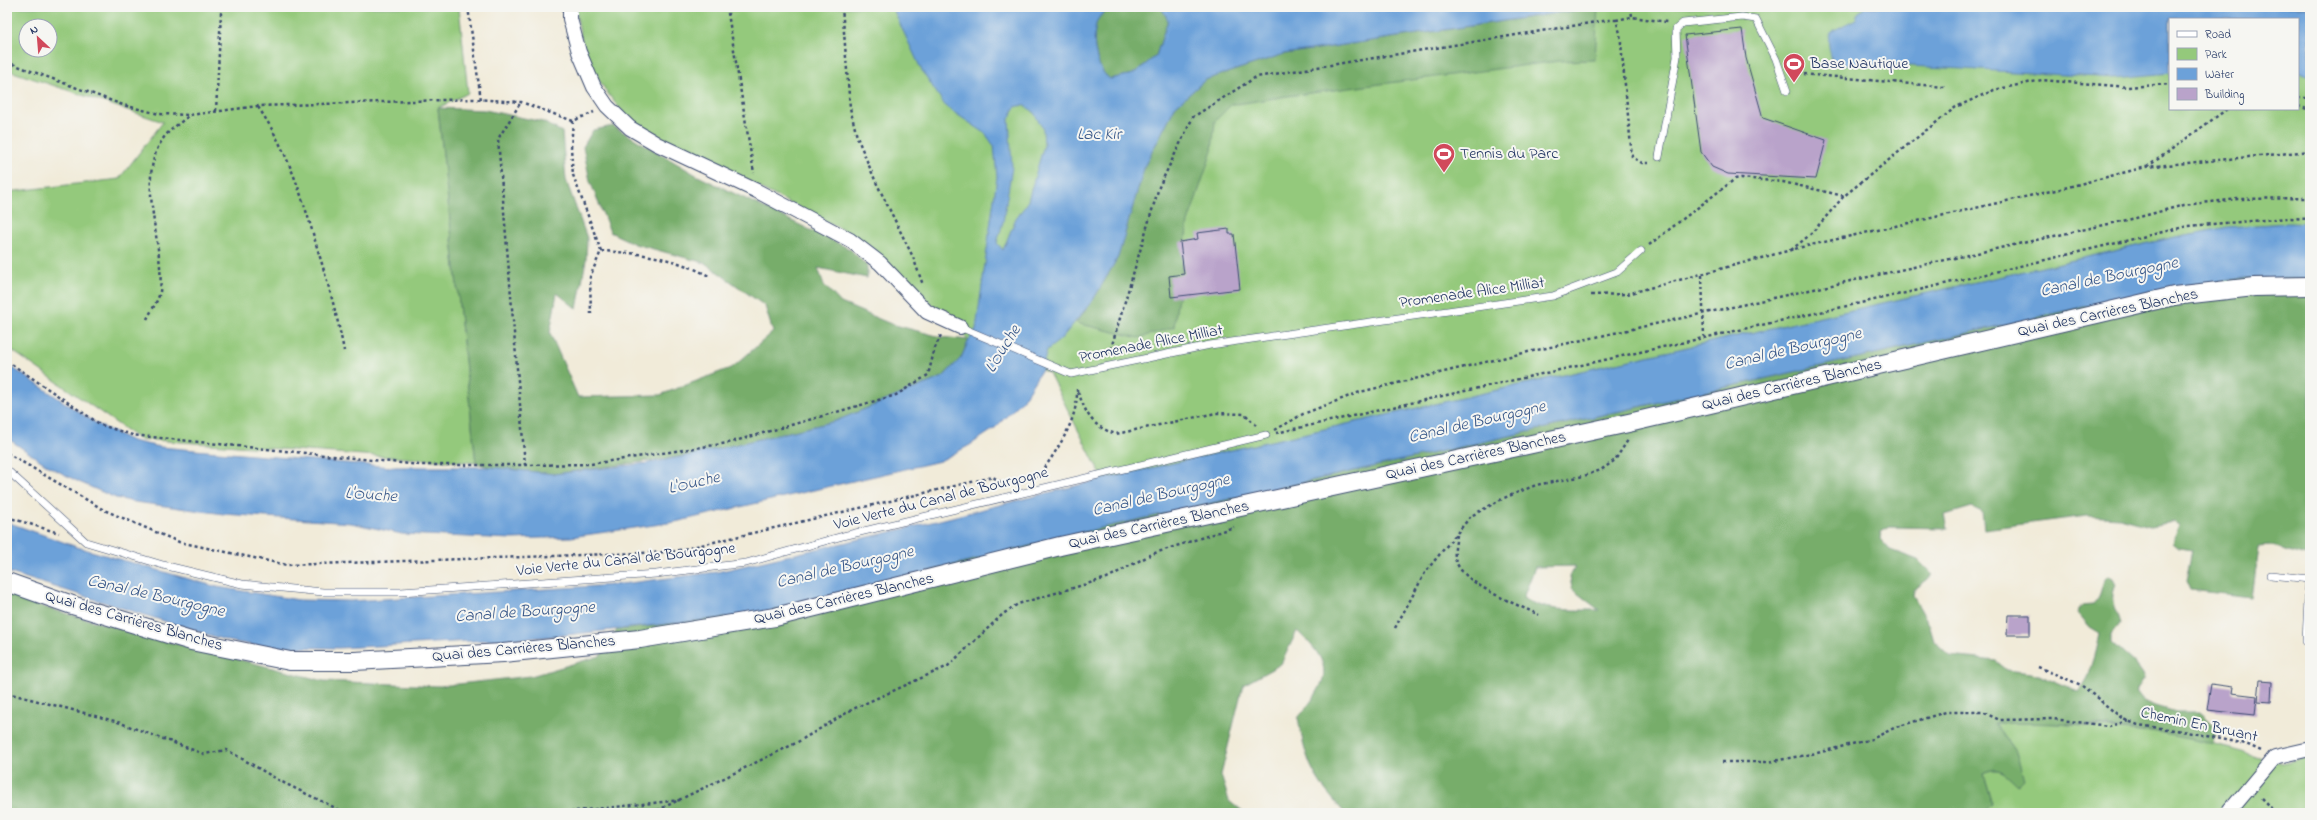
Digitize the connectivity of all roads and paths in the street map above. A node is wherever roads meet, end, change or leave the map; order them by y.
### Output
1 (224, 7) edge
2 (468, 7) edge
3 (570, 7) edge
4 (727, 7) edge
5 (842, 7) edge
6 (1631, 7) edge
7 (1632, 17) junction
8 (1616, 20) junction
9 (1678, 26) junction
10 (7, 62) edge
11 (1781, 73) junction
12 (2169, 84) edge
13 (1945, 86) dead end
14 (1786, 91) dead end
15 (2299, 98) edge
16 (2310, 98) edge
17 (482, 100) junction
18 (521, 102) junction
19 (258, 106) junction
20 (607, 106) junction
21 (2299, 106) edge
22 (2226, 110) edge
23 (2310, 110) edge
24 (216, 111) junction
25 (190, 115) junction
26 (573, 121) junction
27 (2310, 152) edge
28 (1660, 157) dead end
29 (1653, 164) dead end
30 (2146, 167) junction
31 (757, 191) junction
32 (1844, 196) junction
33 (2310, 198) edge
34 (2310, 219) edge
35 (1791, 250) junction
36 (601, 251) junction
37 (1641, 251) joint
38 (1702, 275) junction
39 (709, 276) dead end
40 (2310, 286) edge
41 (1590, 295) dead end
42 (927, 312) junction
43 (591, 314) dead end
44 (1704, 314) junction
45 (147, 319) dead end
46 (947, 321) junction
47 (960, 327) joint
48 (1704, 337) junction
49 (344, 351) dead end
50 (7, 360) edge
51 (1105, 368) junction
52 (1071, 374) junction
53 (1077, 389) junction
54 (1633, 422) junction
55 (1266, 435) junction
56 (7, 453) edge
57 (525, 465) junction
58 (7, 470) edge
59 (1020, 494) junction
60 (7, 517) edge
61 (1235, 527) dead end
62 (1457, 534) junction
63 (86, 542) junction
64 (2270, 575) dead end
65 (2310, 579) edge
66 (7, 582) edge
67 (1539, 615) dead end
68 (1395, 628) dead end
69 (2306, 641) dead end
70 (2038, 667) dead end
71 (7, 693) edge
72 (2128, 721) junction
73 (2310, 749) edge
74 (2275, 757) junction
75 (1722, 762) dead end
76 (683, 800) junction
77 (346, 813) edge
78 (558, 813) edge
79 (652, 813) edge
80 (2228, 813) edge

1 - 24 path
2 - 17 path
3 - 20 street
4 - 31 path
5 - 42 path
6 - 7 path
7 - 8 path
7 - 9 path
8 - 29 path
8 - 51 path
9 - 11 lane
9 - 28 lane
10 - 25 path
11 - 13 path
11 - 14 lane
12 - 32 path
15 - 16 path
17 - 18 path
17 - 19 path
18 - 26 path
18 - 57 path
19 - 24 path
19 - 49 path
20 - 26 path
20 - 31 street
21 - 23 path
22 - 30 path
24 - 25 path
25 - 45 path
26 - 36 path
27 - 30 path
30 - 35 path
31 - 42 street
32 - 35 path
32 - 37 path
33 - 44 path
34 - 48 path
35 - 38 path
36 - 39 path
36 - 43 path
37 - 51 lane, Promenade Alice Milliat
38 - 41 path
38 - 44 path
40 - 54 street, Quai des Carrières Blanches
42 - 46 street
44 - 48 path
44 - 55 path
46 - 47 street
46 - 57 path
47 - 52 lane
48 - 55 path
50 - 57 path
51 - 52 lane, Promenade Alice Milliat
52 - 53 path
53 - 55 path
53 - 59 path
54 - 62 path
54 - 66 street, Quai des Carrières Blanches
55 - 59 lane, Voie Verte du Canal de Bourgogne
56 - 59 path
58 - 63 lane, Voie Verte du Canal de Bourgogne
59 - 63 lane, Voie Verte du Canal de Bourgogne
60 - 63 path
61 - 76 path
62 - 67 path
62 - 68 path
64 - 65 lane
65 - 69 lane
70 - 72 path, Chemin En Bruant
71 - 77 path
72 - 74 path, Chemin En Bruant
72 - 75 path
73 - 74 street
74 - 80 street
76 - 78 path
76 - 79 path

